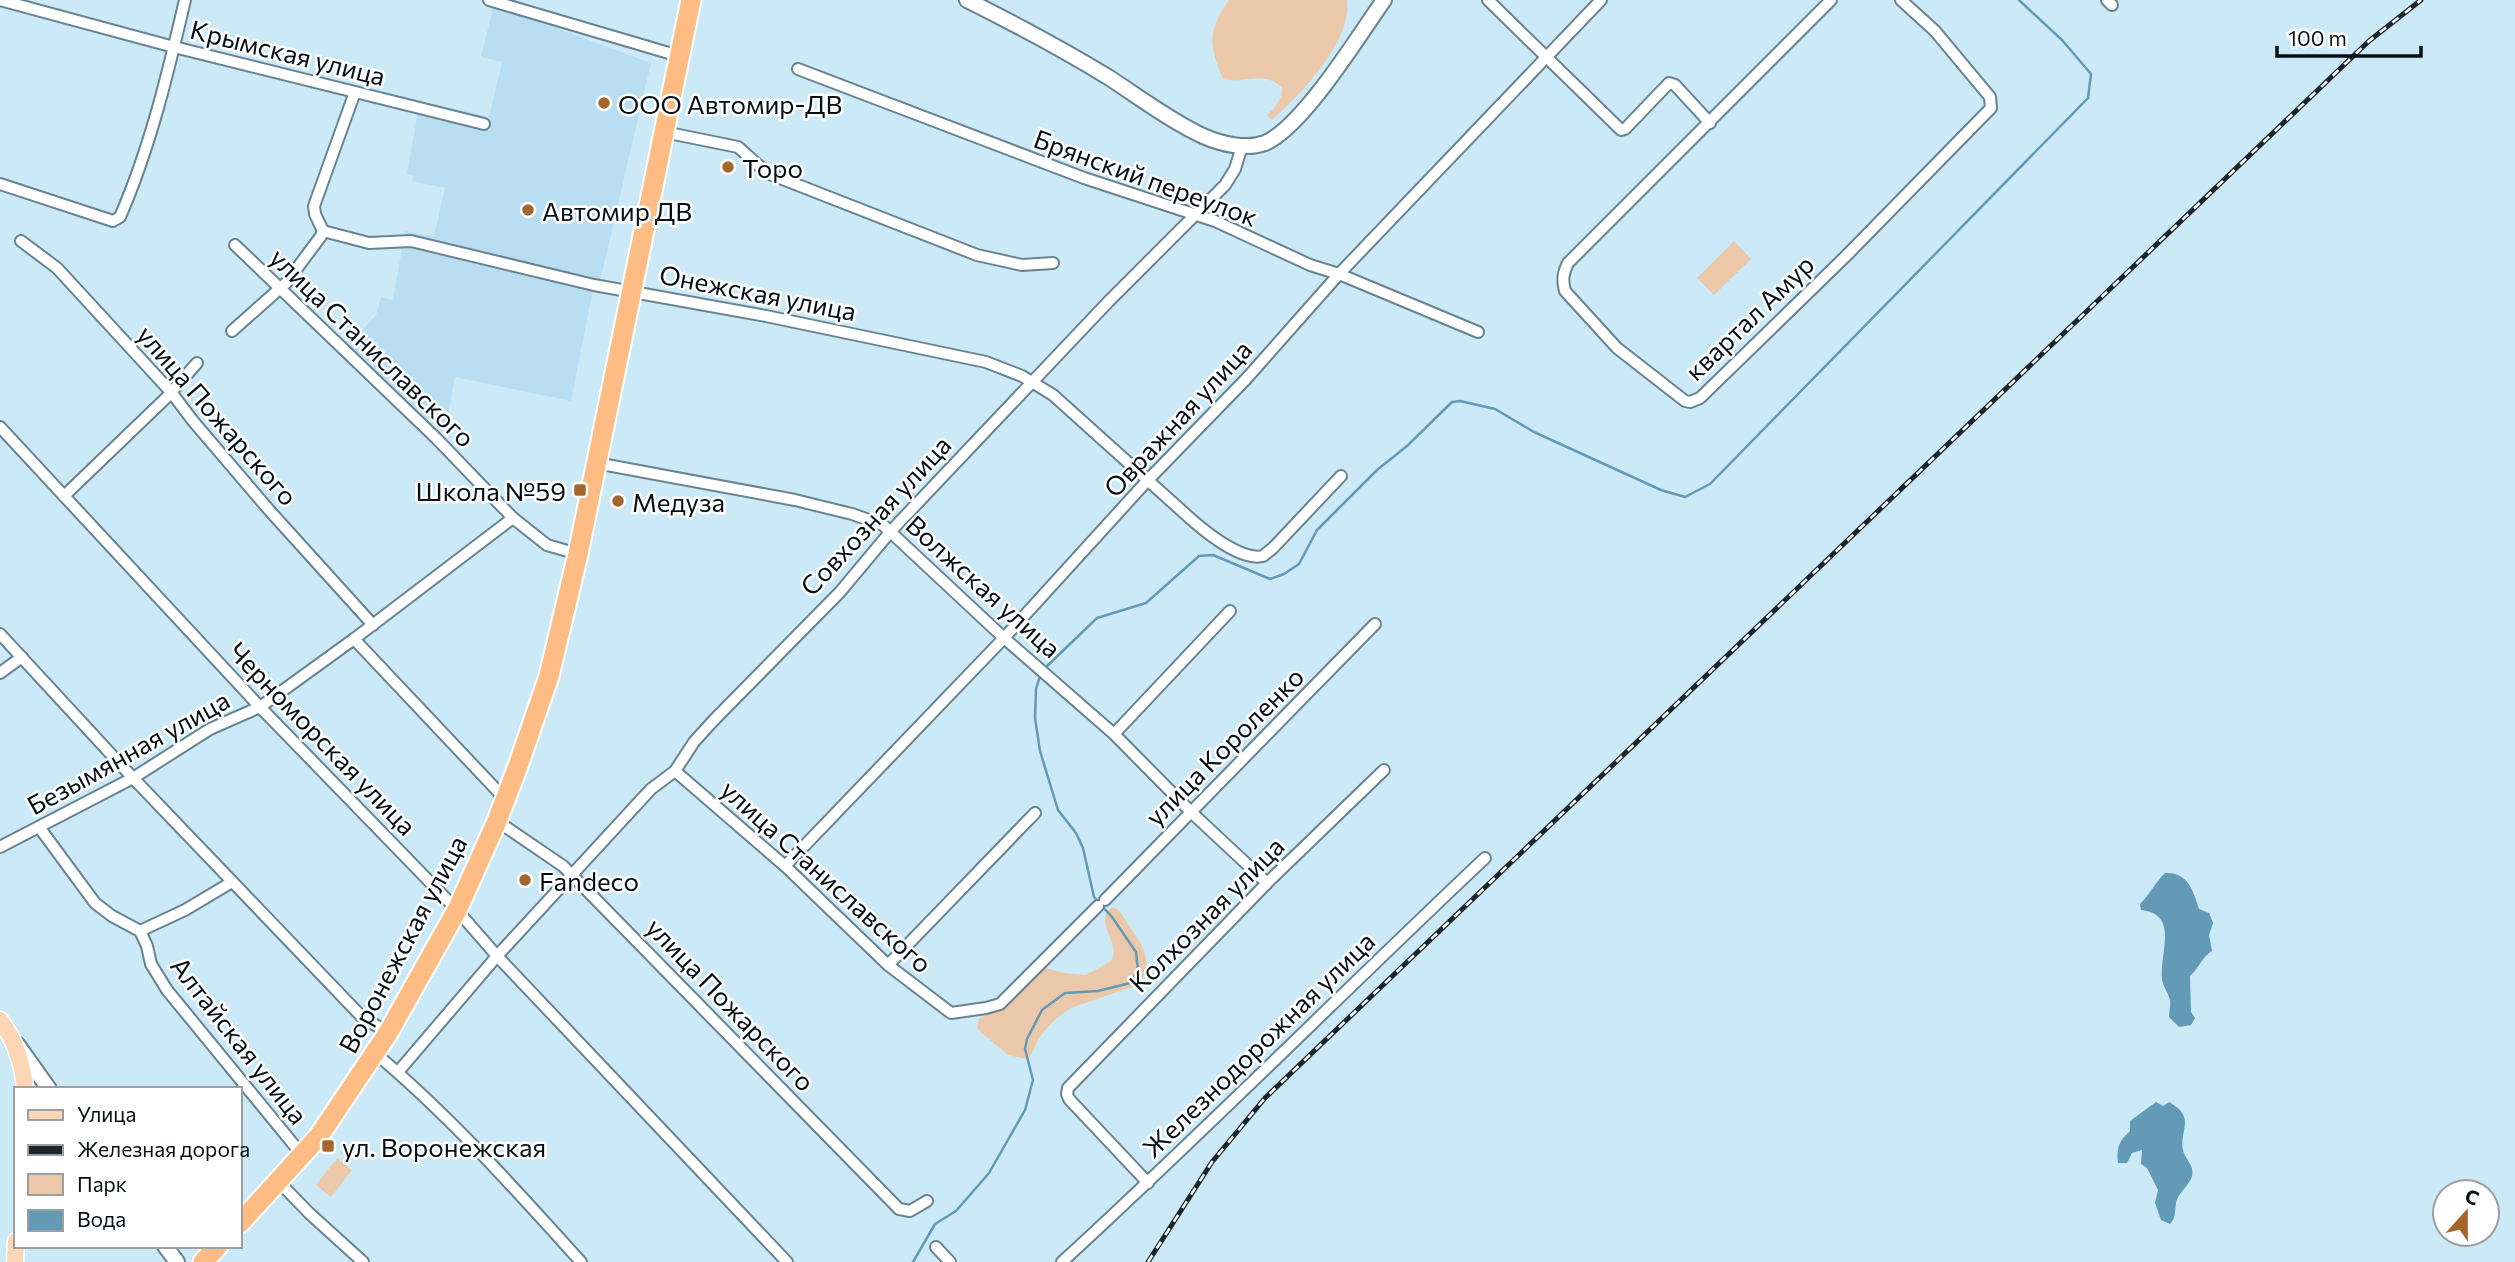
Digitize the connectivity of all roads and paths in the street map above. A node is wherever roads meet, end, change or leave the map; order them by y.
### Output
1 (0, 0) edge
2 (185, 0) edge
3 (489, 0) edge
4 (691, 0) edge
5 (967, 0) edge
6 (1384, 0) edge
7 (1488, 0) edge
8 (1601, 0) edge
9 (1831, 0) edge
10 (1901, 0) edge
11 (174, 47) junction
12 (679, 56) junction
13 (1546, 58) junction
14 (798, 69) dead end
15 (355, 92) junction
16 (1710, 122) junction
17 (484, 124) dead end
18 (664, 132) junction
19 (1242, 146) junction
20 (0, 184) edge
21 (1195, 214) junction
22 (323, 231) junction
23 (21, 241) dead end
24 (235, 245) dead end
25 (1053, 263) dead end
26 (1339, 274) junction
27 (280, 289) junction
28 (633, 291) junction
29 (232, 331) dead end
30 (1478, 332) dead end
31 (197, 363) dead end
32 (1034, 382) junction
33 (171, 392) junction
34 (0, 427) edge
35 (596, 463) junction
36 (1342, 476) dead end
37 (1147, 481) junction
38 (64, 496) junction
39 (513, 518) junction
40 (891, 531) junction
41 (578, 554) junction
42 (1230, 611) dead end
43 (1375, 624) dead end
44 (373, 625) junction
45 (0, 634) edge
46 (1004, 638) junction
47 (354, 639) junction
48 (22, 657) junction
49 (0, 673) edge
50 (260, 707) junction
51 (1114, 734) junction
52 (1384, 769) dead end
53 (675, 771) junction
54 (133, 778) junction
55 (506, 800) junction
56 (1035, 813) dead end
57 (1191, 813) junction
58 (497, 821) junction
59 (39, 827) junction
60 (0, 848) edge
61 (1485, 858) dead end
62 (785, 866) junction
63 (572, 875) junction
64 (232, 882) junction
65 (1267, 883) junction
66 (457, 910) junction
67 (139, 931) junction
68 (497, 956) junction
69 (888, 965) junction
70 (951, 1013) joint
71 (2, 1023) edge
72 (388, 1033) junction
73 (375, 1052) junction
74 (398, 1072) junction
75 (24, 1087) edge
76 (48, 1087) edge
77 (303, 1156) junction
78 (279, 1182) junction
79 (1148, 1183) junction
80 (927, 1201) dead end
81 (242, 1221) edge
82 (936, 1247) dead end
83 (216, 1248) edge
84 (203, 1262) edge
85 (363, 1262) edge
86 (581, 1262) edge
87 (788, 1262) edge
88 (950, 1262) edge
89 (1062, 1262) edge

1 - 11 street, Крымская улица
2 - 11 street
3 - 12 street
4 - 12 highway, Воронежская улица
5 - 19 main road
6 - 19 main road
7 - 13 street
8 - 13 street, Овражная улица
9 - 16 street, квартал Амур
10 - 16 street, квартал Амур
11 - 15 street, Крымская улица
11 - 20 street
12 - 18 highway, Воронежская улица
13 - 16 street
13 - 26 street, Овражная улица
14 - 21 street, Брянский переулок
15 - 17 street, Крымская улица
15 - 22 street
18 - 25 street
18 - 28 highway, Воронежская улица
19 - 21 street, Совхозная улица
21 - 26 street, Брянский переулок
21 - 32 street, Совхозная улица
22 - 27 street
22 - 28 street, Онежская улица
23 - 33 street, улица Пожарского
24 - 27 street, улица Станиславского
26 - 30 street, Брянский переулок
26 - 37 street, Овражная улица
27 - 29 street
27 - 39 street, улица Станиславского
28 - 32 street, Онежская улица
28 - 35 highway, Воронежская улица
31 - 33 street
32 - 37 street, Онежская улица
32 - 40 street, Совхозная улица
33 - 38 street
33 - 44 street, улица Пожарского
34 - 38 street, Черноморская улица
35 - 40 street, Волжская улица
35 - 41 highway, Воронежская улица
36 - 37 street, Онежская улица
37 - 46 street, Овражная улица
38 - 50 street, Черноморская улица
39 - 41 street, улица Станиславского
39 - 44 street, Безымянная улица
40 - 46 street, Волжская улица
40 - 53 street, Совхозная улица
41 - 55 highway, Воронежская улица
42 - 51 street
43 - 57 street, улица Короленко
44 - 47 street, Безымянная улица
45 - 48 street
46 - 51 street, Волжская улица
46 - 62 street, Овражная улица
47 - 50 street, Безымянная улица
47 - 55 street
48 - 49 street
48 - 54 street
50 - 54 street, Безымянная улица
50 - 66 street, Черноморская улица
51 - 57 street, Волжская улица
52 - 65 street, Колхозная улица
53 - 62 street, улица Станиславского
53 - 63 street, Совхозная улица
54 - 59 street, Безымянная улица
54 - 64 street
55 - 58 highway, Воронежская улица
56 - 69 street
57 - 65 street, Волжская улица
57 - 70 street, улица Короленко
58 - 63 street, улица Пожарского
58 - 66 highway, Воронежская улица
59 - 60 street, Безымянная улица
59 - 67 street
61 - 79 street, Железнодорожная улица
62 - 69 street, улица Станиславского
63 - 68 street, Совхозная улица
63 - 80 street, улица Пожарского
64 - 67 street
64 - 72 street
65 - 79 street, Колхозная улица
66 - 68 street, Черноморская улица
66 - 72 highway, Воронежская улица
67 - 77 street, Алтайская улица
68 - 74 street, Совхозная улица
68 - 87 street, Черноморская улица
69 - 70 street, улица Станиславского
71 - 75 main road
71 - 76 main road
72 - 73 highway, Воронежская улица
73 - 74 street
73 - 77 highway, Воронежская улица
74 - 86 street
77 - 78 highway, Воронежская улица
78 - 81 highway, Воронежская улица
78 - 85 street
79 - 89 street, Железнодорожная улица
82 - 88 street
83 - 84 highway

